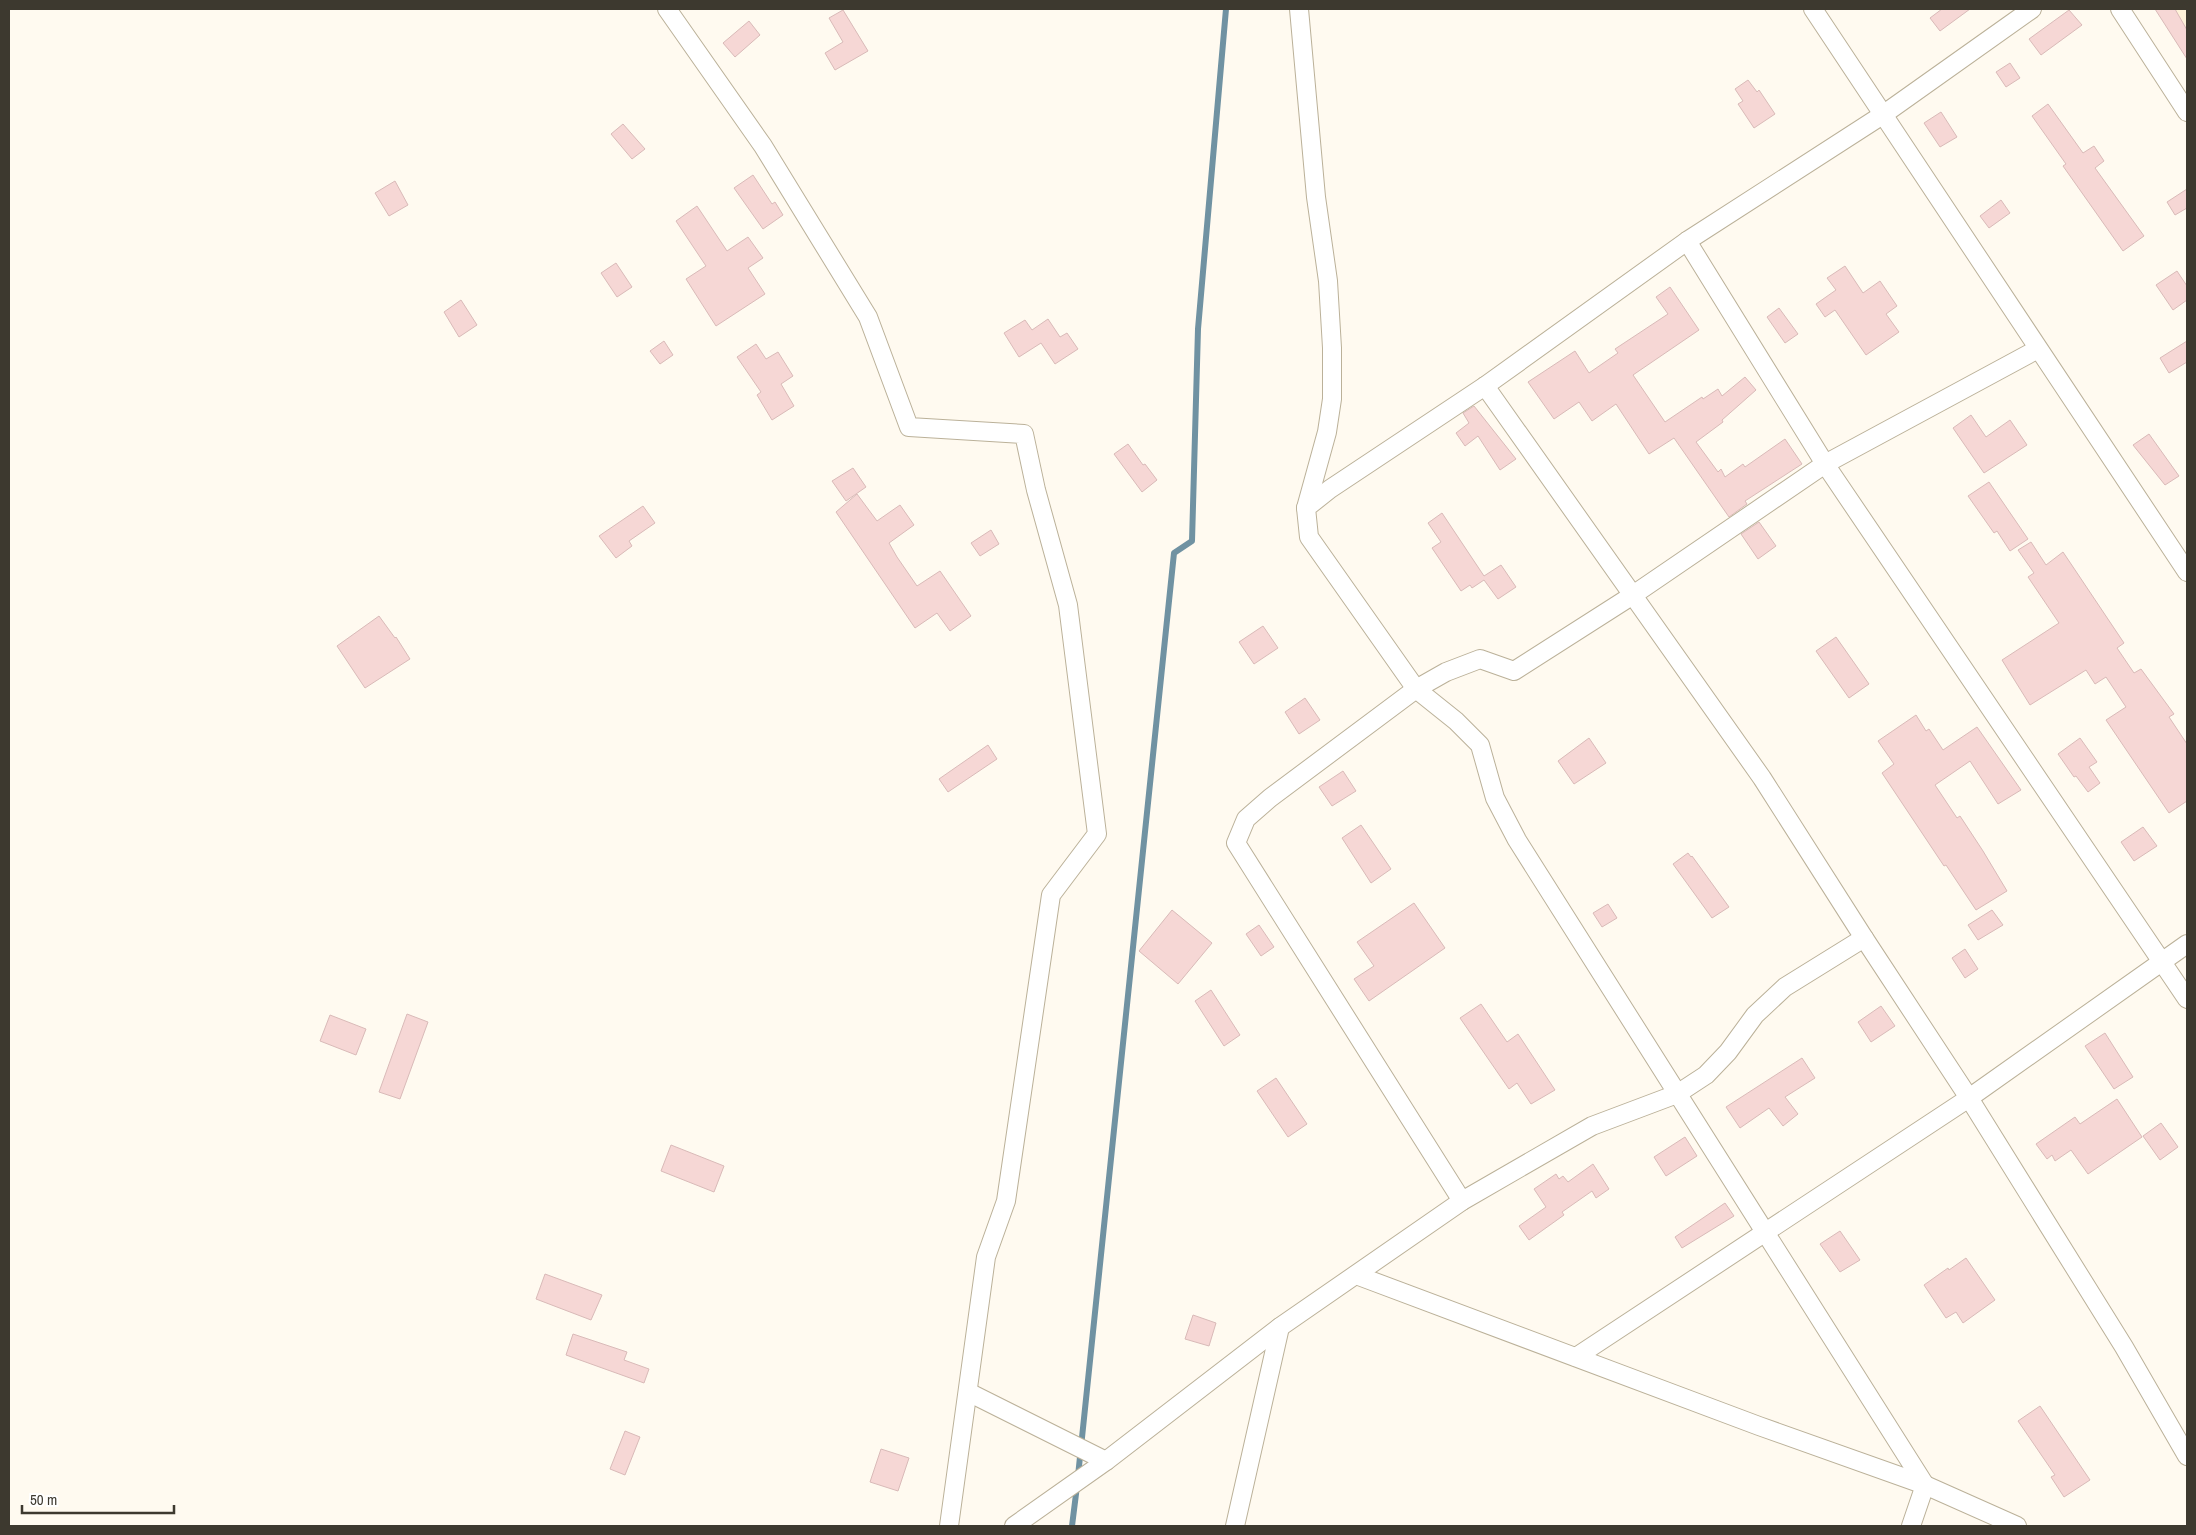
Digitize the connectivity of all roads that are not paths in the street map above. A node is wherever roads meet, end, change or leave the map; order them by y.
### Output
1 (667, 9) edge
2 (1299, 9) edge
3 (1813, 9) edge
4 (2032, 9) edge
5 (2120, 9) edge
6 (2187, 112) edge
7 (1884, 114) junction
8 (1687, 241) junction
9 (2038, 349) junction
10 (1485, 386) junction
11 (1825, 464) junction
12 (1306, 508) junction
13 (2187, 572) edge
14 (1633, 595) junction
15 (1416, 689) junction
16 (1864, 938) junction
17 (2187, 944) edge
18 (2162, 962) junction
19 (2187, 999) edge
20 (1676, 1094) junction
21 (1969, 1098) junction
22 (1462, 1200) junction
23 (1766, 1232) junction
24 (1356, 1275) junction
25 (1280, 1327) junction
26 (1576, 1357) junction
27 (968, 1392) junction
28 (2187, 1456) edge
29 (1106, 1461) junction
30 (1925, 1485) junction
31 (949, 1526) edge
32 (1014, 1526) edge
33 (1235, 1526) edge
34 (1910, 1526) edge
35 (2017, 1526) edge

1 - 27 street
2 - 12 street
3 - 7 street
4 - 7 street
5 - 6 street
7 - 8 street
7 - 9 street
8 - 10 street
8 - 11 street
9 - 11 street
9 - 13 street
10 - 12 street
10 - 14 street
11 - 14 street
11 - 18 street
12 - 15 street
14 - 15 street
14 - 16 street
15 - 20 street
15 - 22 street
16 - 20 street
16 - 21 street
17 - 18 street
18 - 19 street
18 - 21 street
20 - 22 street
20 - 23 street
21 - 23 street
21 - 28 street
22 - 24 street
23 - 26 street
23 - 30 street
24 - 25 street
24 - 26 street
25 - 29 street
25 - 33 street
26 - 30 street
27 - 29 street
27 - 31 street
29 - 32 street
30 - 34 street
30 - 35 street

